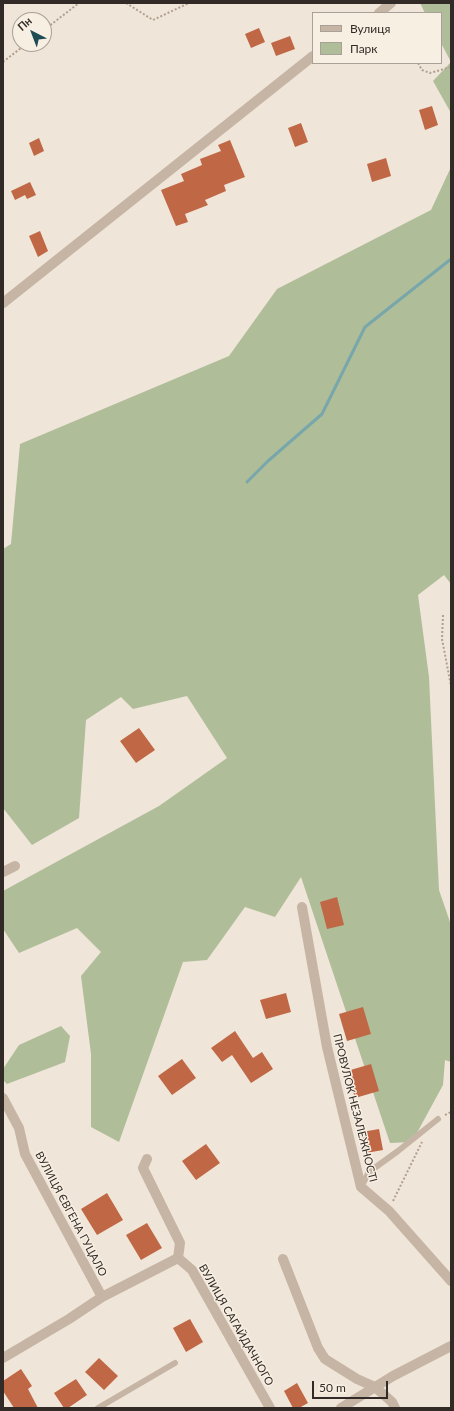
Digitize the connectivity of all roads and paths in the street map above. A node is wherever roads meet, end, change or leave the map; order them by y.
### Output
1 (79, 3) edge
2 (126, 3) edge
3 (189, 3) edge
4 (391, 3) edge
5 (379, 12) edge
6 (52, 24) edge
7 (16, 52) edge
8 (312, 57) edge
9 (3, 62) edge
10 (419, 64) edge
11 (451, 67) edge
12 (3, 303) edge
13 (443, 615) dead end
14 (451, 686) edge
15 (15, 866) dead end
16 (3, 872) edge
17 (302, 907) dead end
18 (3, 1098) edge
19 (451, 1112) edge
20 (438, 1119) joint
21 (425, 1136) dead end
22 (147, 1159) dead end
23 (361, 1187) junction
24 (388, 1212) junction
25 (178, 1258) junction
26 (283, 1259) dead end
27 (451, 1281) edge
28 (102, 1296) junction
29 (451, 1346) edge
30 (3, 1358) edge
31 (175, 1363) dead end
32 (376, 1387) junction
33 (98, 1408) edge
34 (270, 1408) edge
35 (341, 1408) edge
36 (395, 1408) edge

1 - 6 path
2 - 3 path
4 - 5 street
7 - 9 path
8 - 12 street
10 - 11 path
13 - 14 path
15 - 16 street
17 - 23 street, ПРОВУЛОК НЕЗАЛЕЖНОСТІ
18 - 28 street, ВУЛИЦЯ ЄВГЕНА ГУЦАЛО
19 - 20 path
20 - 23 lane
21 - 24 path
22 - 25 street
23 - 24 street, ПРОВУЛОК НЕЗАЛЕЖНОСТІ
24 - 27 street, ПРОВУЛОК НЕЗАЛЕЖНОСТІ
25 - 28 street
25 - 34 street, ВУЛИЦЯ САГАЙДАЧНОГО
26 - 32 street
28 - 30 street
29 - 32 street
31 - 33 lane
32 - 35 street
32 - 36 street

